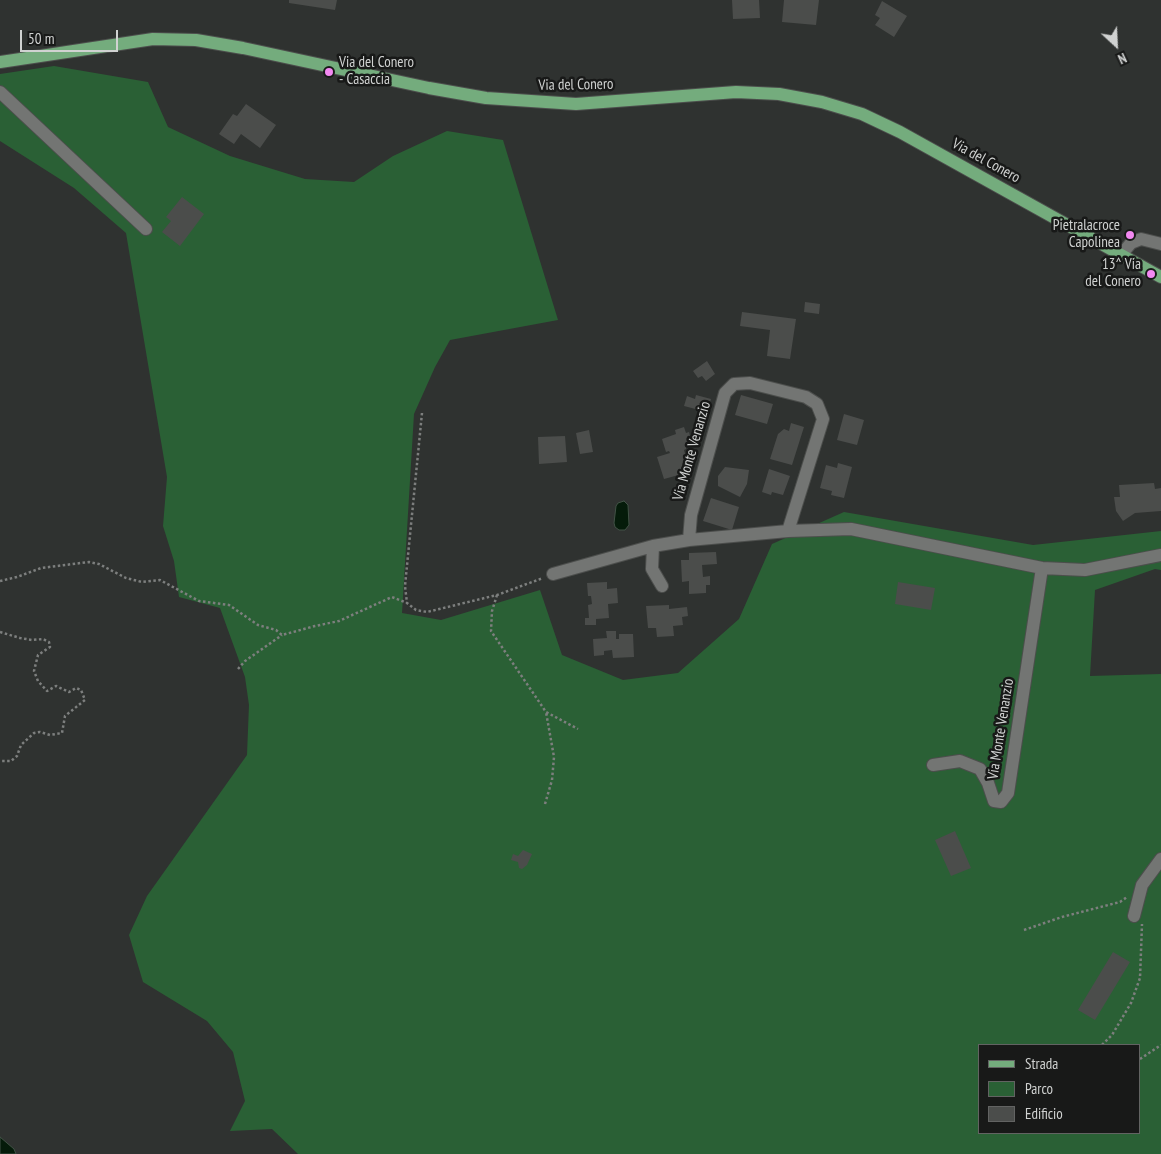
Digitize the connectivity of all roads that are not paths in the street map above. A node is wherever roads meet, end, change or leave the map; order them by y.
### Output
1 (0, 62) edge
2 (0, 92) edge
3 (146, 229) dead end
4 (1161, 244) edge
5 (1121, 255) junction
6 (1161, 278) edge
7 (788, 531) junction
8 (689, 540) junction
9 (653, 546) junction
10 (1161, 554) edge
11 (1042, 568) junction
12 (553, 574) road end
13 (662, 586) dead end
14 (933, 765) dead end
15 (1161, 859) edge
16 (1138, 919) road end

1 - 5 main road, Via del Conero
2 - 3 street
4 - 5 street
5 - 6 main road, Via del Conero
7 - 8 street
7 - 8 street, Via Monte Venanzio
7 - 11 street
8 - 9 street
9 - 12 street
9 - 13 street
10 - 11 street
11 - 14 street, Via Monte Venanzio
15 - 16 street

